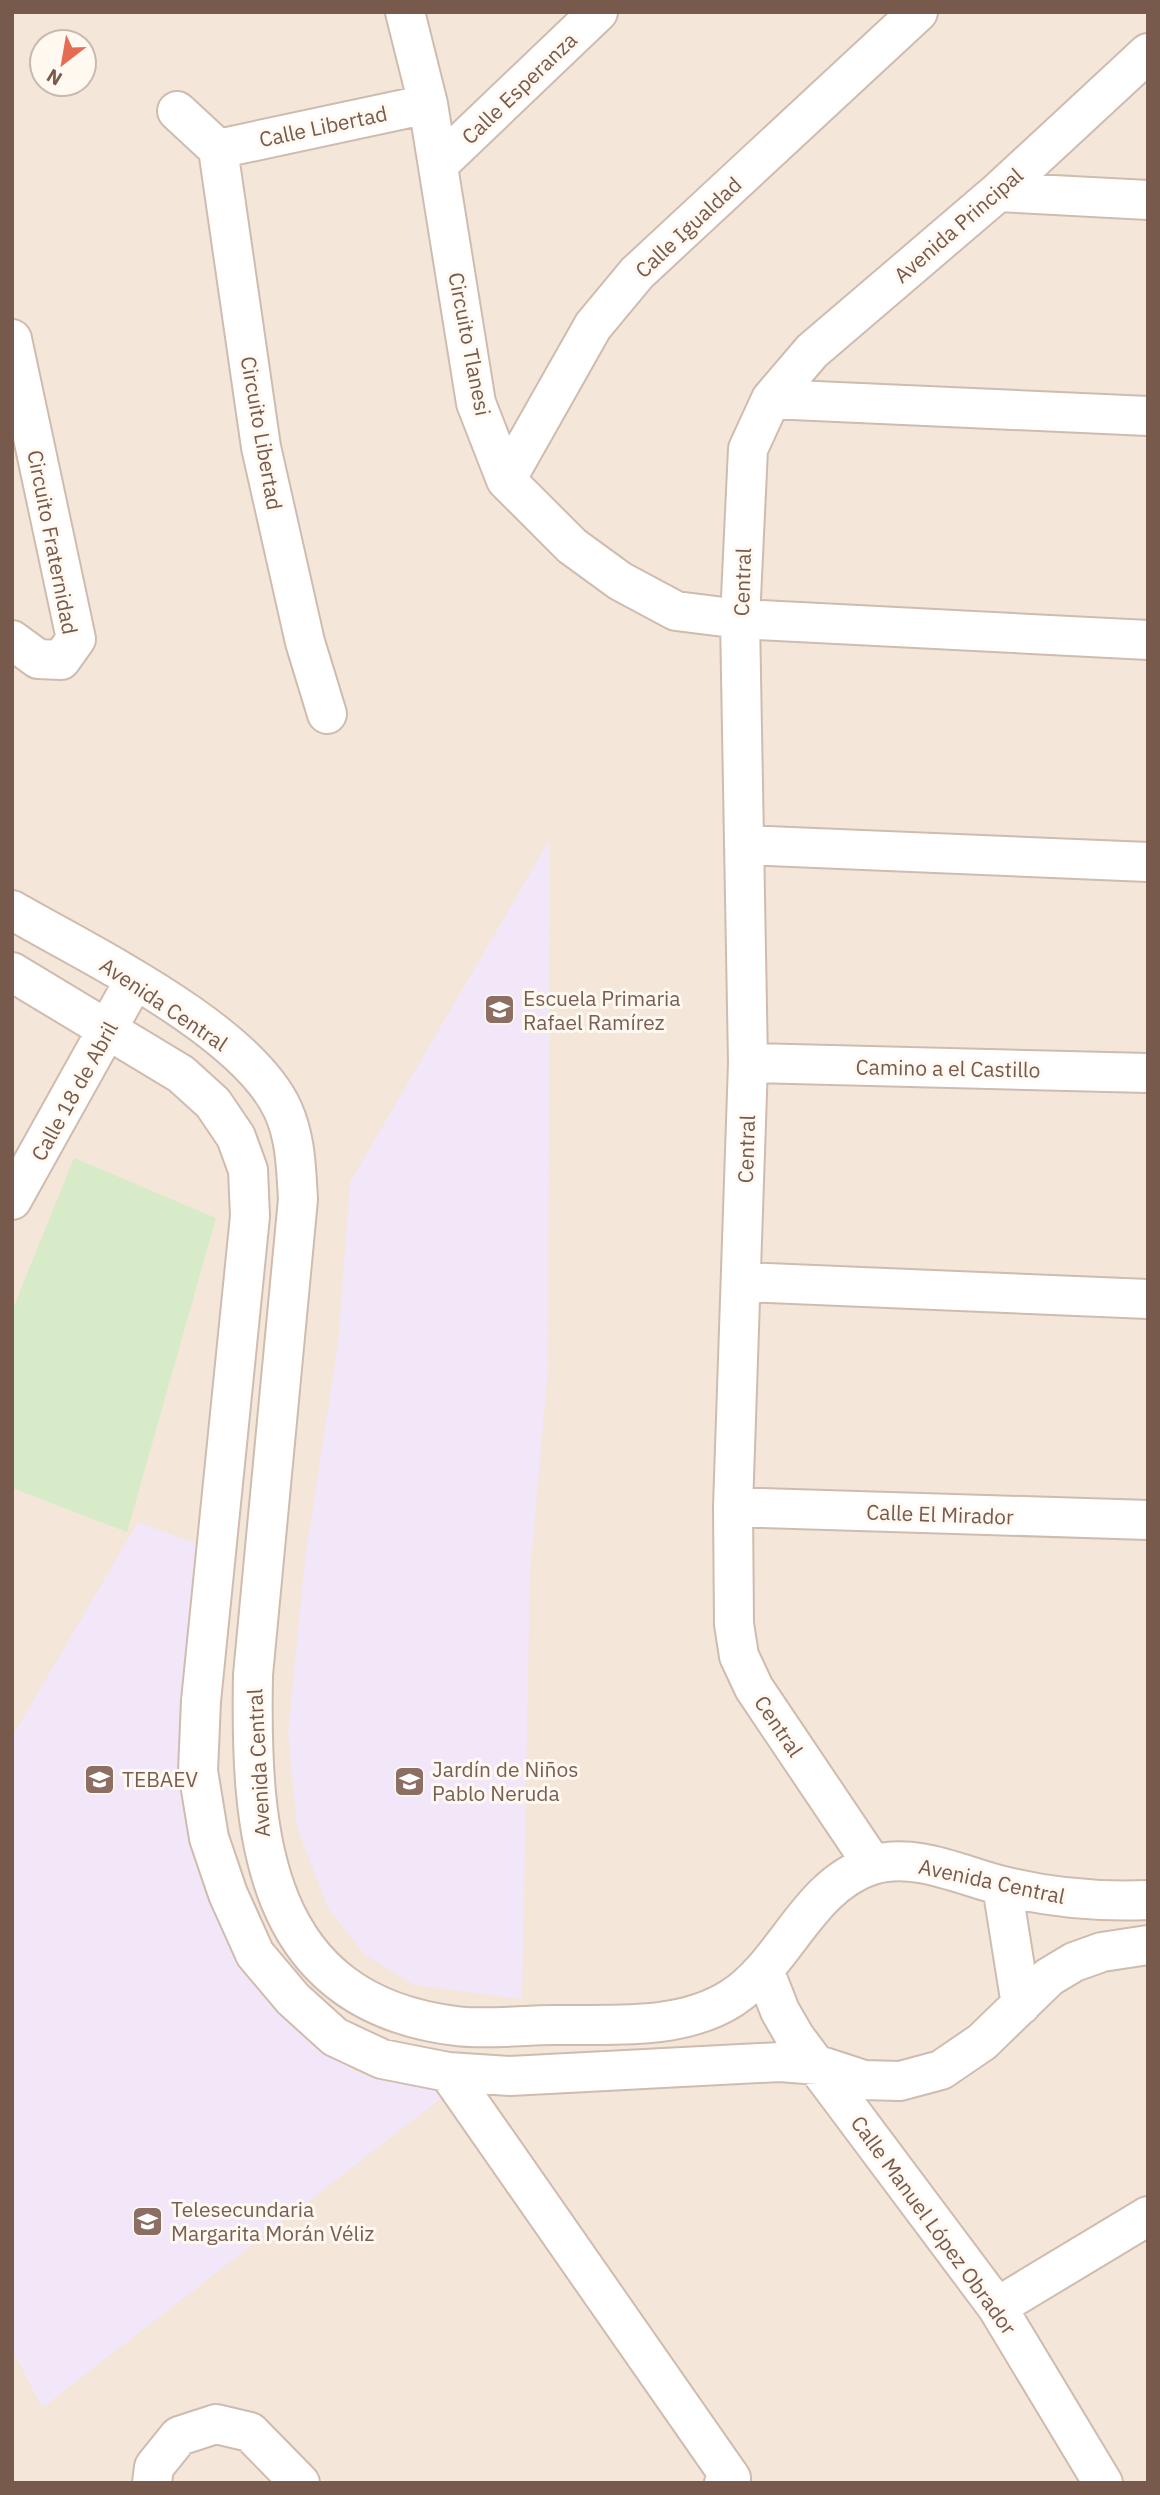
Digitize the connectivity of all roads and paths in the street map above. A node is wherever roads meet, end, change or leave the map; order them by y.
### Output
1 (405, 12) edge
2 (598, 12) edge
3 (918, 12) edge
4 (1148, 53) edge
5 (428, 104) junction
6 (177, 111) dead end
7 (218, 149) junction
8 (439, 164) junction
9 (998, 192) junction
10 (1148, 200) edge
11 (12, 340) edge
12 (771, 399) junction
13 (1148, 416) edge
14 (506, 481) junction
15 (740, 619) junction
16 (12, 640) edge
17 (1148, 640) edge
18 (327, 714) dead end
19 (744, 845) junction
20 (1148, 862) edge
21 (12, 910) edge
22 (12, 972) edge
23 (134, 981) junction
24 (108, 1030) junction
25 (748, 1063) junction
26 (1148, 1073) edge
27 (12, 1200) edge
28 (742, 1282) junction
29 (1148, 1299) edge
30 (733, 1507) junction
31 (1148, 1520) edge
32 (873, 1865) junction
33 (1002, 1886) junction
34 (1148, 1900) edge
35 (1148, 1945) edge
36 (764, 1970) junction
37 (1021, 2005) junction
38 (818, 2065) junction
39 (448, 2072) junction
40 (1148, 2216) edge
41 (997, 2307) junction
42 (728, 2480) edge
43 (152, 2483) edge
44 (300, 2483) edge
45 (1103, 2483) edge

1 - 5 street, Circuito Tlanesi
2 - 8 street, Calle Esperanza
3 - 14 street, Calle Igualdad
4 - 9 street, Avenida Principal
5 - 7 street, Calle Libertad
5 - 8 street, Circuito Tlanesi
6 - 7 street
7 - 18 street, Circuito Libertad
8 - 14 street, Circuito Tlanesi
9 - 10 street
9 - 12 street, Avenida Principal
11 - 16 street, Circuito Fraternidad
12 - 13 street
12 - 15 street, Central
14 - 15 street, Circuito Tlanesi
15 - 17 street, Circuito Tlanesi
15 - 19 street, Central
19 - 20 street
19 - 25 street, Central
21 - 23 street, Avenida Central
22 - 24 street
23 - 24 street, Calle 18 de Abril
23 - 36 street, Avenida Central
24 - 27 street, Calle 18 de Abril
24 - 39 street
25 - 26 street, Camino a el Castillo
25 - 28 street, Central
28 - 29 street
28 - 30 street, Central
30 - 31 street, Calle El Mirador
30 - 32 street, Central
32 - 33 street, Avenida Central
32 - 36 street, Avenida Central
33 - 34 street, Avenida Central
33 - 37 street
35 - 37 street
36 - 38 street, Calle Manuel López Obrador
37 - 38 street
38 - 39 street
38 - 41 street, Calle Manuel López Obrador
39 - 42 street
40 - 41 street
41 - 45 street, Calle Manuel López Obrador
43 - 44 street

